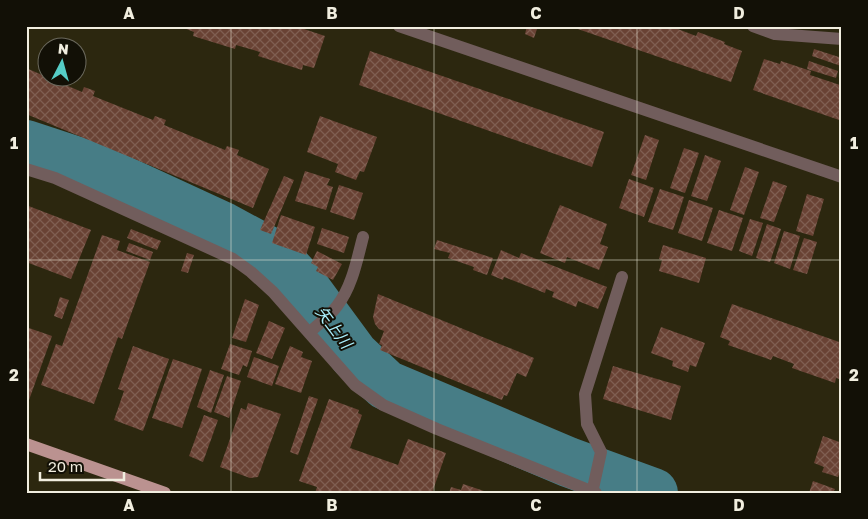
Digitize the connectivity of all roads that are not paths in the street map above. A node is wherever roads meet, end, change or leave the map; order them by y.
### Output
1 (399, 26) edge
2 (753, 26) edge
3 (842, 39) edge
4 (26, 169) edge
5 (842, 177) edge
6 (363, 237) dead end
7 (622, 277) dead end
8 (309, 333) junction
9 (26, 444) edge
10 (594, 492) edge
11 (165, 493) edge

1 - 5 street
2 - 3 street
4 - 8 street
6 - 8 street
7 - 10 street
8 - 10 street
9 - 11 main road

